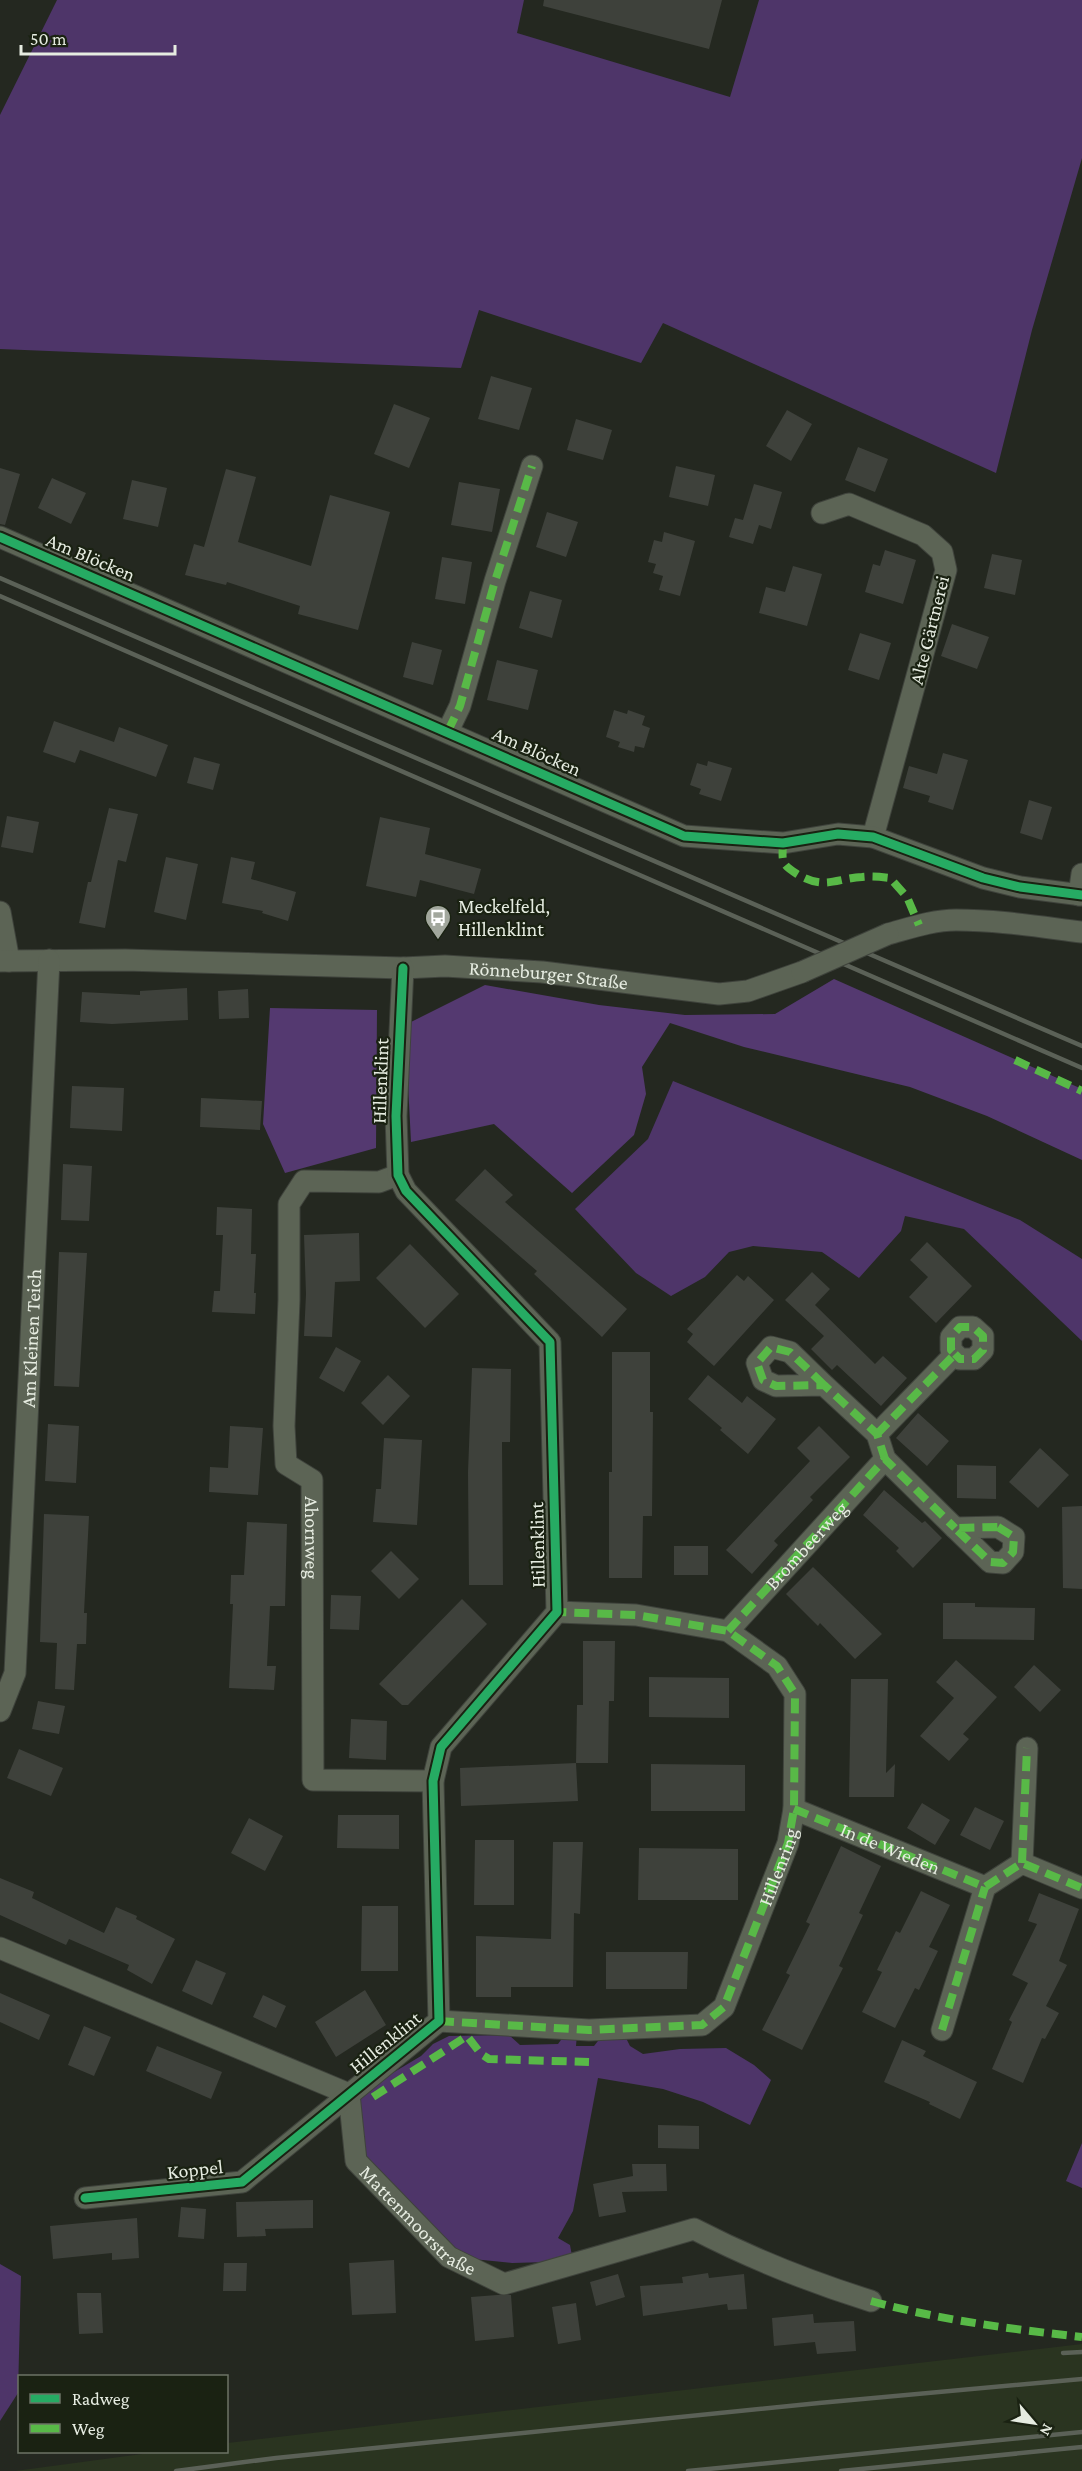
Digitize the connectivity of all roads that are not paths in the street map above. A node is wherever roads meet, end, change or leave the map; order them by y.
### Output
1 (532, 466) dead end
2 (822, 513) dead end
3 (0, 537) edge
4 (448, 731) junction
5 (873, 837) junction
6 (1081, 888) edge
7 (0, 912) edge
8 (1082, 932) edge
9 (50, 960) junction
10 (4, 961) edge
11 (403, 968) junction
12 (398, 1175) junction
13 (955, 1354) dead end
14 (824, 1385) dead end
15 (877, 1434) junction
16 (885, 1459) junction
17 (955, 1528) dead end
18 (556, 1612) junction
19 (728, 1631) junction
20 (0, 1711) edge
21 (1027, 1748) dead end
22 (434, 1781) junction
23 (794, 1809) junction
24 (1022, 1863) junction
25 (985, 1887) junction
26 (1082, 1888) edge
27 (0, 1948) edge
28 (439, 2021) junction
29 (942, 2030) dead end
30 (349, 2094) junction
31 (85, 2198) dead end
32 (871, 2301) dead end

1 - 4 street
2 - 5 street, Alte Gärtnerei
3 - 4 street, Am Blöcken
4 - 5 street, Am Blöcken
5 - 6 street, Am Blöcken
7 - 10 street
8 - 11 street, Rönneburger Straße, bridge
9 - 10 street, Rönneburger Straße
9 - 11 street, Rönneburger Straße
9 - 20 street, Am Kleinen Teich
11 - 12 street, Hillenklint
12 - 18 street, Hillenklint
12 - 22 street, Ahornweg
13 - 15 street
14 - 15 street
15 - 16 street
16 - 17 street
16 - 19 street, Brombeerweg
18 - 19 street, Hillenring
18 - 22 street, Hillenklint
19 - 23 street, Hillenring
21 - 24 street
22 - 28 street, Hillenklint
23 - 25 street, In de Wieden
23 - 28 street, Hillenring
24 - 25 street
24 - 26 street
25 - 29 street
27 - 30 street
28 - 30 street, Hillenklint
30 - 31 street, Koppel
30 - 32 street, Mattenmoorstraße

